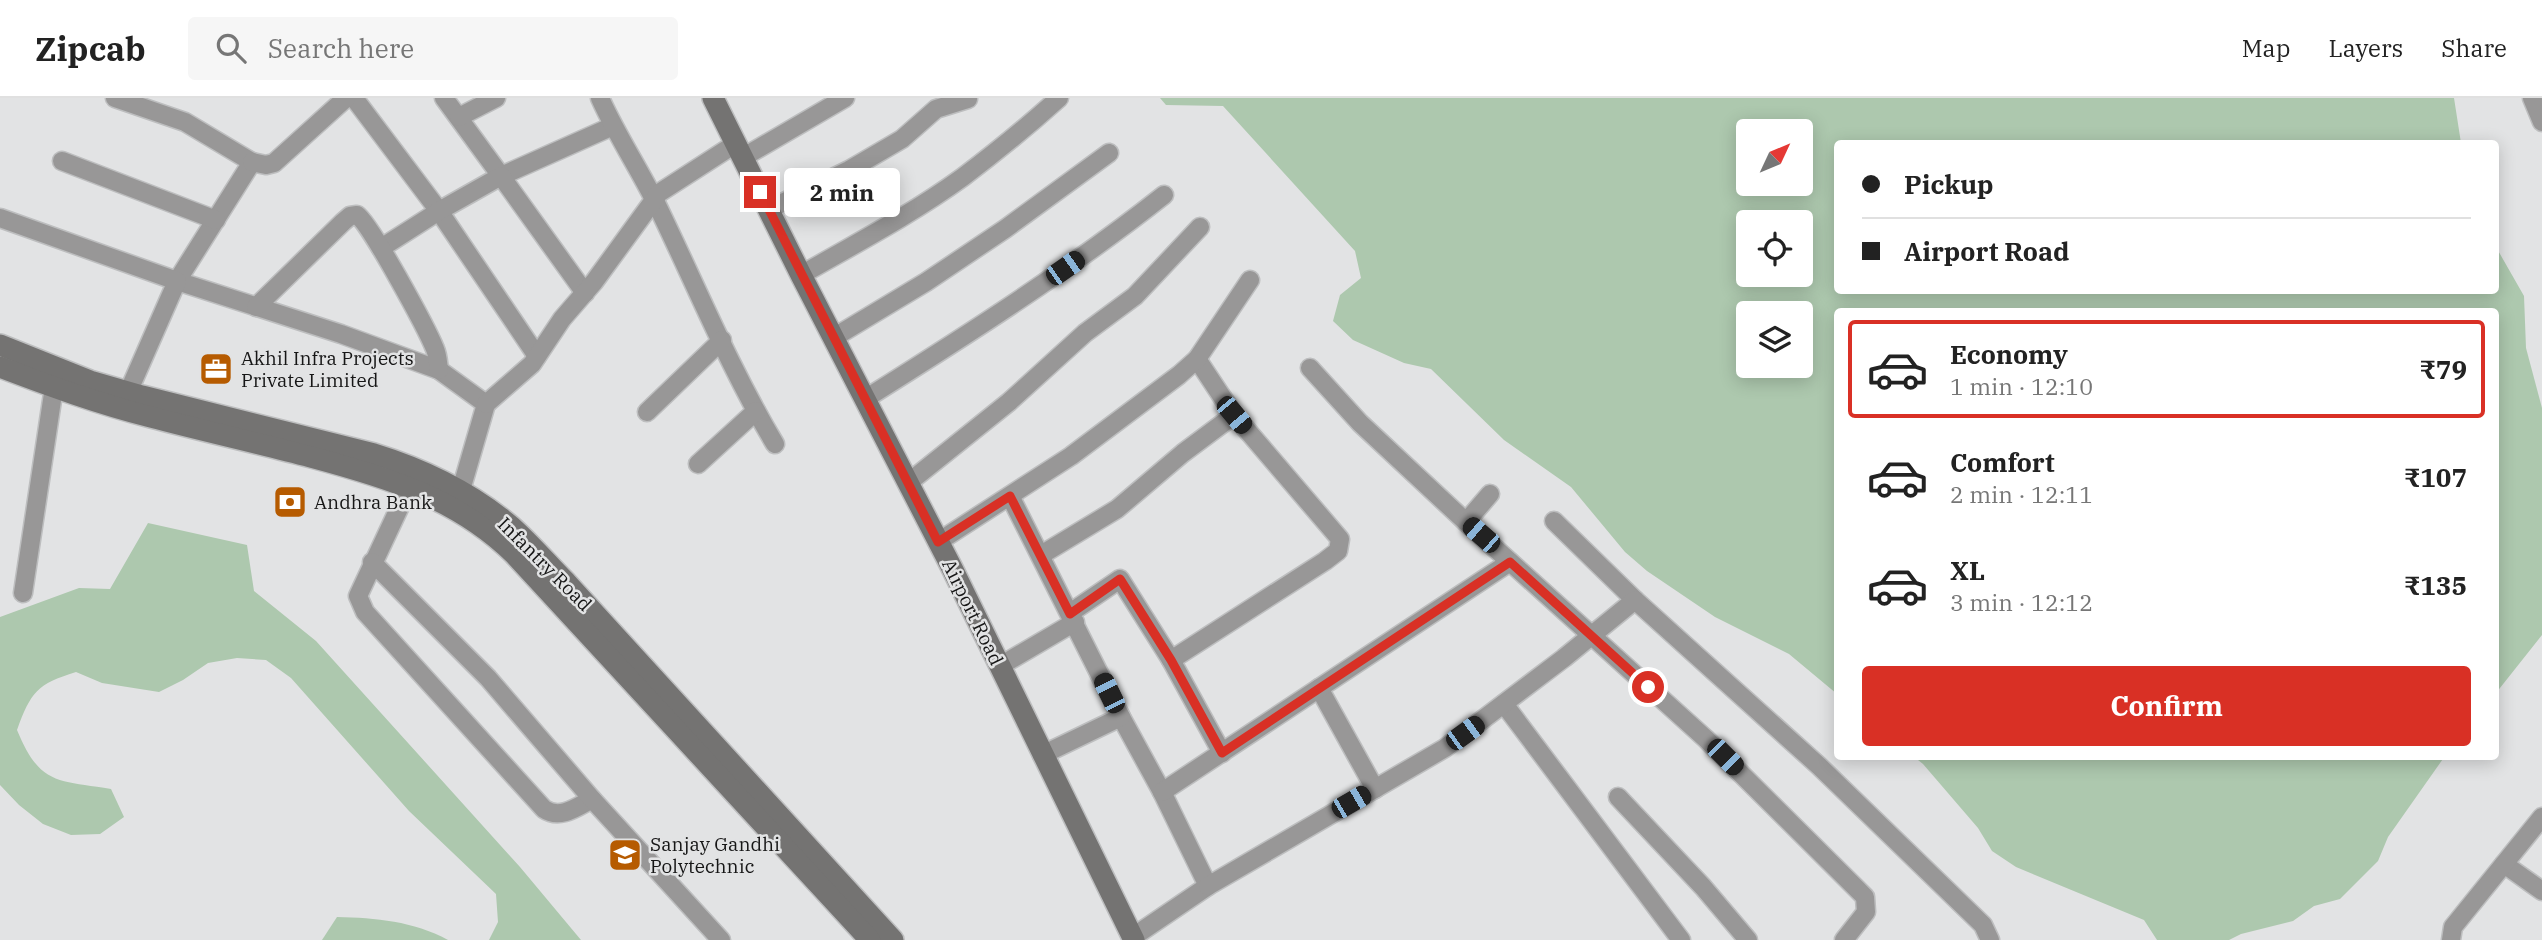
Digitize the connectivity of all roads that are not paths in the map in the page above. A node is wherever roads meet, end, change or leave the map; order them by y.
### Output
1 (115, 98) edge
2 (345, 98) edge
3 (354, 98) edge
4 (444, 98) edge
5 (496, 98) edge
6 (600, 98) edge
7 (713, 98) edge
8 (845, 98) edge
9 (1059, 98) edge
10 (2532, 98) edge
11 (968, 99) edge
12 (145, 103) edge
13 (459, 117) junction
14 (2542, 122) edge
15 (612, 126) junction
16 (739, 151) junction
17 (1109, 153) dead end
18 (62, 161) dead end
19 (252, 162) junction
20 (502, 176) junction
21 (1164, 195) dead end
22 (654, 200) junction
23 (768, 209) junction
24 (439, 211) junction
25 (0, 218) edge
26 (216, 220) junction
27 (1200, 227) dead end
28 (381, 248) junction
29 (801, 275) junction
30 (1250, 280) dead end
31 (177, 281) junction
32 (585, 293) junction
33 (256, 307) junction
34 (833, 338) junction
35 (722, 340) junction
36 (0, 345) edge
37 (537, 356) junction
38 (1197, 359) junction
39 (0, 367) edge
40 (1310, 368) dead end
41 (439, 370) junction
42 (54, 387) junction
43 (124, 400) junction
44 (865, 400) junction
45 (486, 404) junction
46 (756, 411) junction
47 (647, 412) dead end
48 (1234, 415) junction
49 (775, 444) dead end
50 (698, 464) dead end
51 (411, 476) junction
52 (908, 483) junction
53 (461, 490) junction
54 (1490, 494) dead end
55 (1010, 496) junction
56 (1554, 521) dead end
57 (1466, 522) junction
58 (938, 542) junction
59 (1041, 555) junction
60 (372, 562) junction
61 (1510, 562) junction
62 (23, 593) dead end
63 (1635, 600) junction
64 (1072, 618) junction
65 (1590, 636) junction
66 (1171, 660) junction
67 (999, 666) junction
68 (1319, 688) junction
69 (1504, 704) junction
70 (1121, 717) junction
71 (1222, 753) junction
72 (1042, 755) junction
73 (1375, 789) junction
74 (1163, 792) junction
75 (1618, 797) dead end
76 (592, 799) junction
77 (2542, 817) edge
78 (2504, 864) junction
79 (1208, 886) junction
80 (2542, 891) edge
81 (1134, 938) edge
82 (721, 940) edge
83 (870, 940) edge
84 (893, 940) edge
85 (1681, 940) edge
86 (1748, 940) edge
87 (1844, 940) edge
88 (1990, 940) edge
89 (2451, 940) edge

1 - 12 street
2 - 19 street
3 - 24 street
4 - 13 street
5 - 13 street
6 - 15 street
7 - 16 street, Airport Road
8 - 16 street
9 - 29 street
10 - 14 street
11 - 23 street
12 - 19 street
13 - 20 street
15 - 20 street
15 - 22 street
16 - 22 street
16 - 23 street, Airport Road
17 - 34 street
18 - 26 street
19 - 26 street
20 - 24 street
20 - 32 street
21 - 44 street
22 - 32 street
22 - 35 street
23 - 29 street, Airport Road
24 - 28 street
24 - 37 street
25 - 31 street
26 - 31 street
27 - 52 street
28 - 33 street
28 - 41 street
29 - 34 street, Airport Road
30 - 38 street
31 - 33 street
31 - 43 street
32 - 37 street
33 - 41 street
34 - 44 street, Airport Road
35 - 46 street
35 - 47 street
36 - 43 street, Infantry Road
37 - 45 street
38 - 48 street
38 - 55 street
39 - 42 street, Infantry Road
40 - 57 street
41 - 45 street
42 - 43 street, Infantry Road
42 - 62 street
43 - 51 street, Infantry Road
44 - 52 street, Airport Road
45 - 53 street
46 - 49 street
46 - 50 street
48 - 59 street
48 - 66 street
51 - 53 street, Infantry Road
51 - 60 street
51 - 83 street, Infantry Road
52 - 58 street, Airport Road
53 - 84 street, Infantry Road
54 - 57 street
55 - 58 street
55 - 59 street
56 - 63 street
57 - 61 street
58 - 67 street, Airport Road
59 - 64 street
60 - 76 street
60 - 76 street
61 - 65 street
61 - 68 street
63 - 65 street
63 - 88 street
64 - 66 street
64 - 67 street
64 - 70 street
65 - 69 street
65 - 87 street
66 - 71 street
67 - 72 street, Airport Road
68 - 71 street
68 - 73 street
69 - 73 street
69 - 85 street
70 - 72 street
70 - 74 street
71 - 74 street
72 - 81 street, Airport Road
73 - 79 street
74 - 79 street
75 - 86 street
76 - 82 street
77 - 78 street
78 - 80 street
78 - 89 street
79 - 81 street

